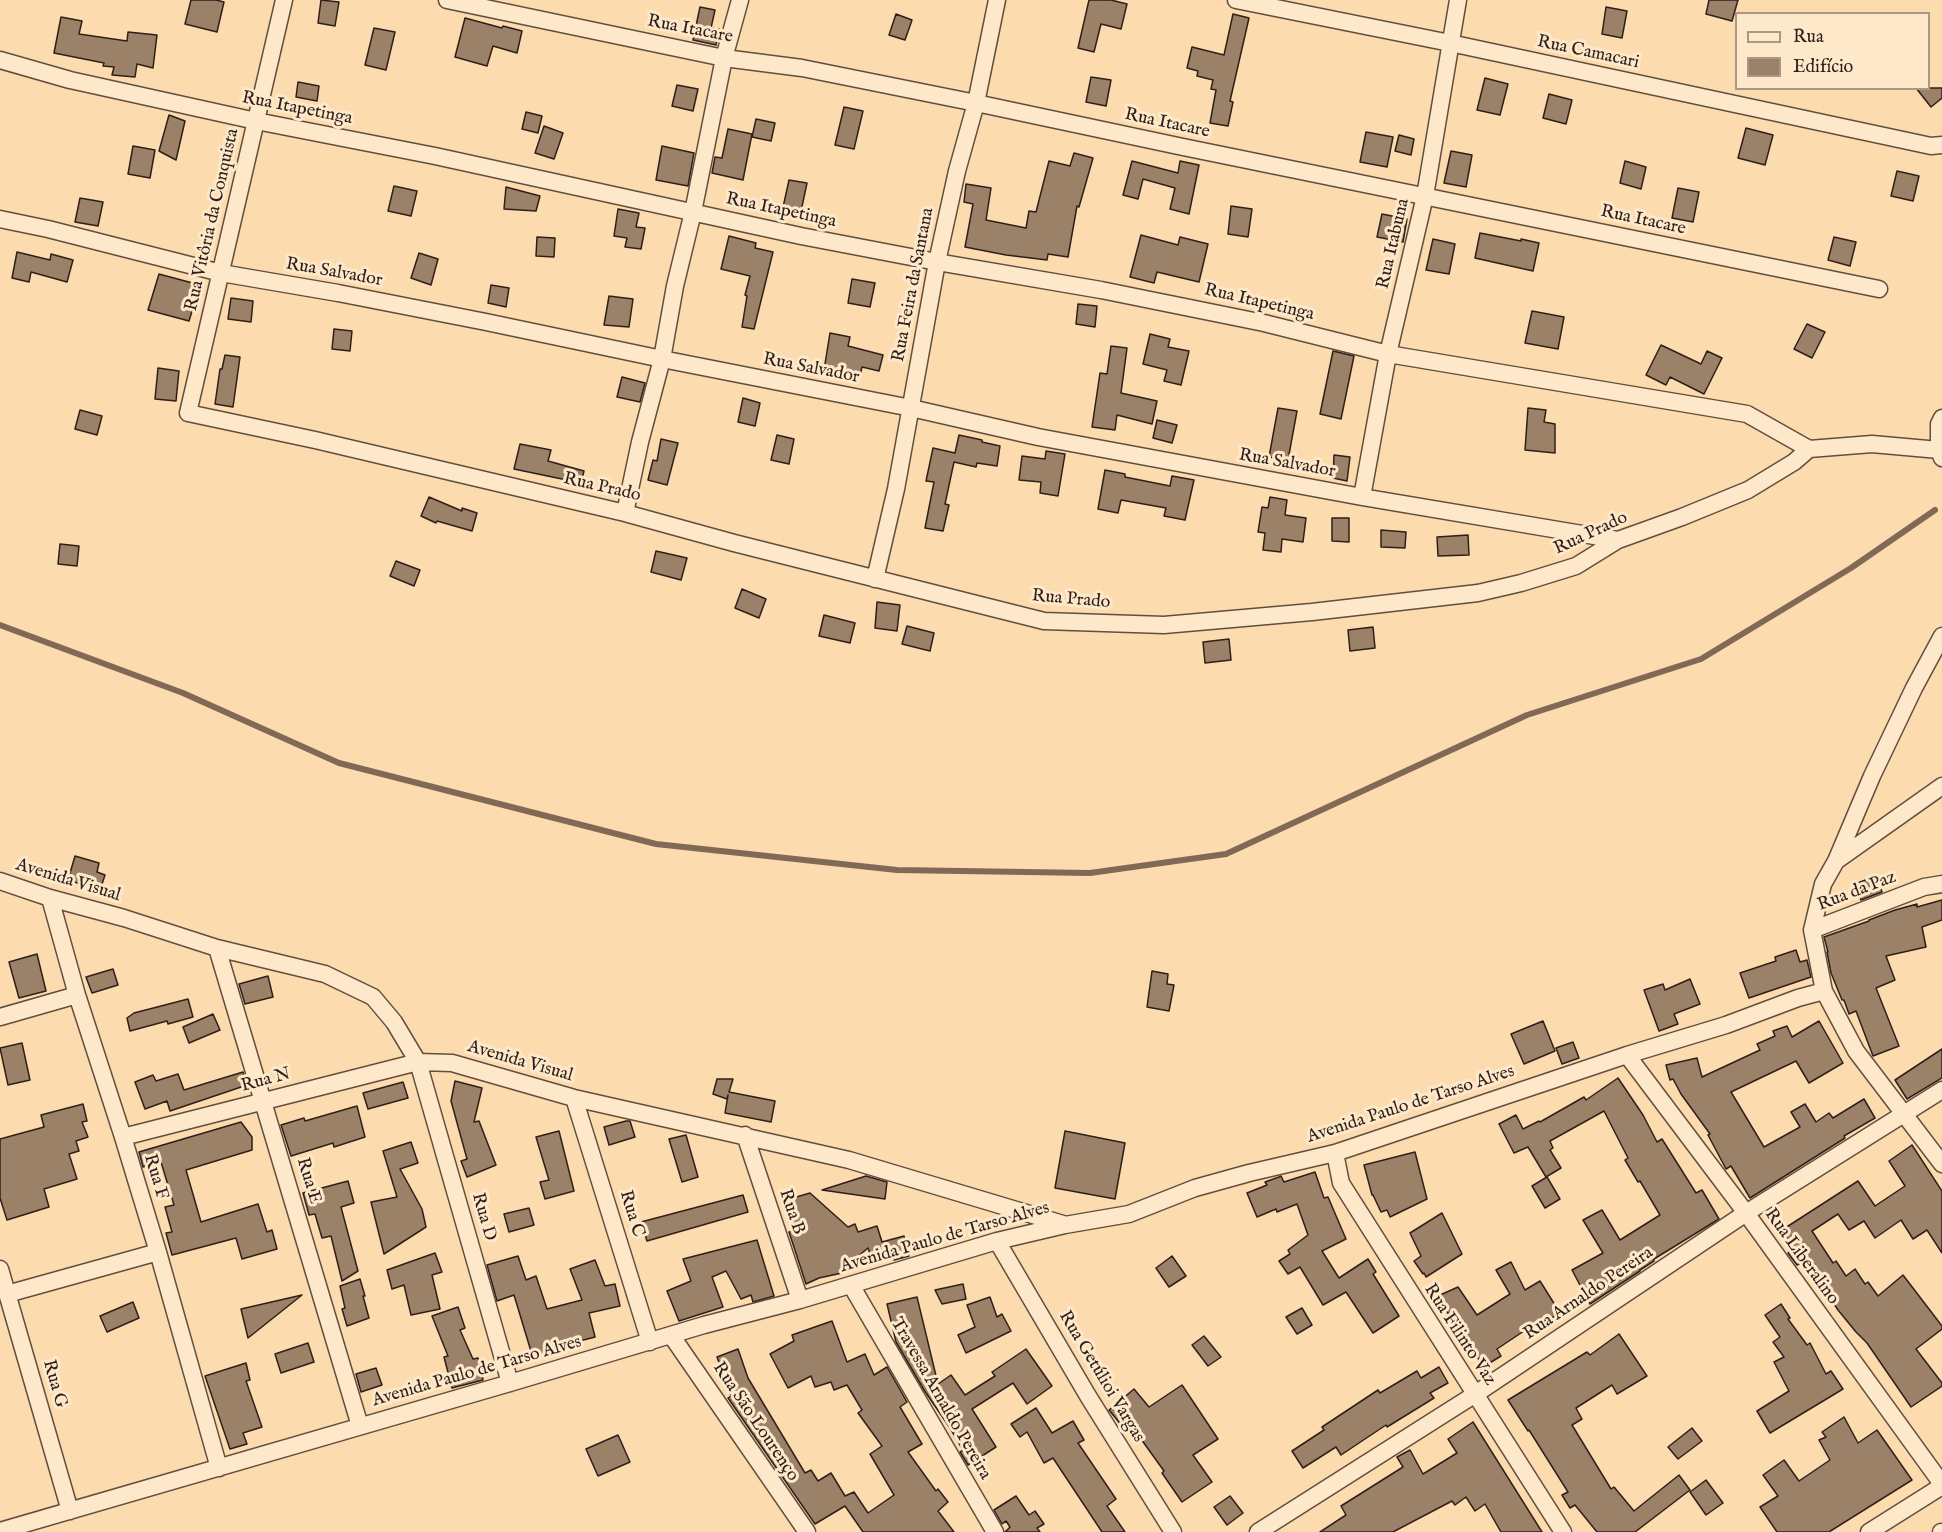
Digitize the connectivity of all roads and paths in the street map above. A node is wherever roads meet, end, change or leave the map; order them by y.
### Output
1 (284, 0) edge
2 (447, 0) edge
3 (740, 0) edge
4 (998, 0) edge
5 (1236, 0) edge
6 (1458, 0) edge
7 (1450, 43) junction
8 (724, 58) junction
9 (0, 60) edge
10 (976, 103) junction
11 (256, 122) junction
12 (1937, 145) edge
13 (1425, 196) junction
14 (693, 212) junction
15 (0, 219) edge
16 (937, 262) junction
17 (221, 273) junction
18 (1879, 288) dead end
19 (1388, 354) junction
20 (662, 359) junction
21 (911, 408) junction
22 (188, 413) joint
23 (1942, 418) edge
24 (1809, 449) junction
25 (1941, 454) edge
26 (1362, 497) junction
27 (625, 513) junction
28 (1618, 540) junction
29 (875, 579) junction
30 (1942, 636) edge
31 (1942, 786) edge
32 (1836, 861) junction
33 (0, 881) edge
34 (1942, 884) edge
35 (50, 898) junction
36 (1812, 930) junction
37 (217, 948) junction
38 (1824, 992) junction
39 (76, 994) junction
40 (0, 1017) edge
41 (1627, 1055) junction
42 (418, 1062) junction
43 (1942, 1090) edge
44 (574, 1098) junction
45 (264, 1102) junction
46 (1904, 1113) junction
47 (745, 1136) junction
48 (123, 1137) junction
49 (1335, 1153) junction
50 (1942, 1164) edge
51 (1746, 1213) junction
52 (1065, 1225) junction
53 (997, 1241) junction
54 (158, 1252) junction
55 (0, 1269) edge
56 (851, 1285) junction
57 (7, 1294) junction
58 (801, 1300) junction
59 (671, 1335) junction
60 (650, 1342) junction
61 (510, 1383) junction
62 (1474, 1395) junction
63 (360, 1426) junction
64 (219, 1468) junction
65 (1942, 1485) edge
66 (70, 1511) junction
67 (0, 1531) edge
68 (807, 1532) edge
69 (994, 1532) edge
70 (1173, 1532) edge
71 (1258, 1532) edge
72 (1563, 1532) edge
73 (1869, 1532) edge

1 - 11 street, Rua Vitôria da Conquista
2 - 8 street, Rua Itacare
3 - 8 street
4 - 10 street, Rua Feira da Santana
5 - 7 street, Rua Camacari
6 - 7 street, Rua Itabuna
7 - 12 street, Rua Camacari
7 - 13 street, Rua Itabuna
8 - 10 street, Rua Itacare
8 - 14 street
9 - 11 street, Rua Itapetinga
10 - 13 street, Rua Itacare
10 - 16 street, Rua Feira da Santana
11 - 14 street, Rua Itapetinga
11 - 17 street, Rua Vitôria da Conquista
13 - 18 street, Rua Itacare
13 - 19 street, Rua Itabuna
14 - 16 street, Rua Itapetinga
14 - 20 street
15 - 17 street, Rua Salvador
16 - 19 street, Rua Itapetinga
16 - 21 street, Rua Feira da Santana
17 - 20 street, Rua Salvador
17 - 22 street, Rua Vitôria da Conquista
19 - 24 street, Rua Itapetinga
19 - 26 street, Rua Itabuna
20 - 21 street, Rua Salvador
20 - 27 street
21 - 26 street, Rua Salvador
21 - 29 street, Rua Feira da Santana
22 - 27 street, Rua Prado
23 - 25 street
24 - 25 street
24 - 28 street, Rua Prado
26 - 28 street, Rua Salvador
27 - 29 street, Rua Prado
28 - 29 street, Rua Prado
30 - 32 street
31 - 32 street
32 - 36 street
33 - 35 street, Avenida Visual
34 - 36 street, Rua da Paz
35 - 37 street, Avenida Visual
35 - 39 street, Rua F
36 - 38 street, Rua da Paz
37 - 42 street, Avenida Visual
37 - 45 street, Rua E
38 - 41 street, Avenida Paulo de Tarso Alves
38 - 46 street
39 - 40 street
39 - 48 street, Rua F
41 - 49 street, Avenida Paulo de Tarso Alves
41 - 51 street, Rua Liberalino
42 - 44 street, Avenida Visual
42 - 45 street, Rua N
42 - 61 street, Rua D
43 - 46 street, Rua Arnaldo Pereira
44 - 47 street, Avenida Visual
44 - 60 street, Rua C
45 - 48 street, Rua N
45 - 63 street, Rua E
46 - 50 street
46 - 51 street, Rua Arnaldo Pereira
47 - 52 street, Avenida Visual
47 - 58 street, Rua B
48 - 54 street, Rua F
49 - 52 street, Avenida Paulo de Tarso Alves
49 - 62 street, Rua Filinto Vaz
51 - 62 street, Rua Arnaldo Pereira
51 - 65 street, Rua Liberalino
52 - 53 street, Avenida Paulo de Tarso Alves
53 - 56 street, Avenida Paulo de Tarso Alves
53 - 70 street, Rua Getúlioi Vargas
54 - 57 street
54 - 64 street, Rua F
55 - 57 street, Rua G
56 - 58 street, Avenida Paulo de Tarso Alves
56 - 69 street, Travessa Arnaldo Pereira
57 - 66 street, Rua G
58 - 59 street, Avenida Paulo de Tarso Alves
59 - 60 street, Avenida Paulo de Tarso Alves
59 - 68 street, Rua São Lourenço
60 - 61 street, Avenida Paulo de Tarso Alves
61 - 63 street, Avenida Paulo de Tarso Alves
62 - 71 street, Rua Arnaldo Pereira
62 - 72 street, Rua Filinto Vaz
63 - 64 street, Avenida Paulo de Tarso Alves
64 - 66 street, Avenida Paulo de Tarso Alves
65 - 73 street
66 - 67 street, Avenida Paulo de Tarso Alves

